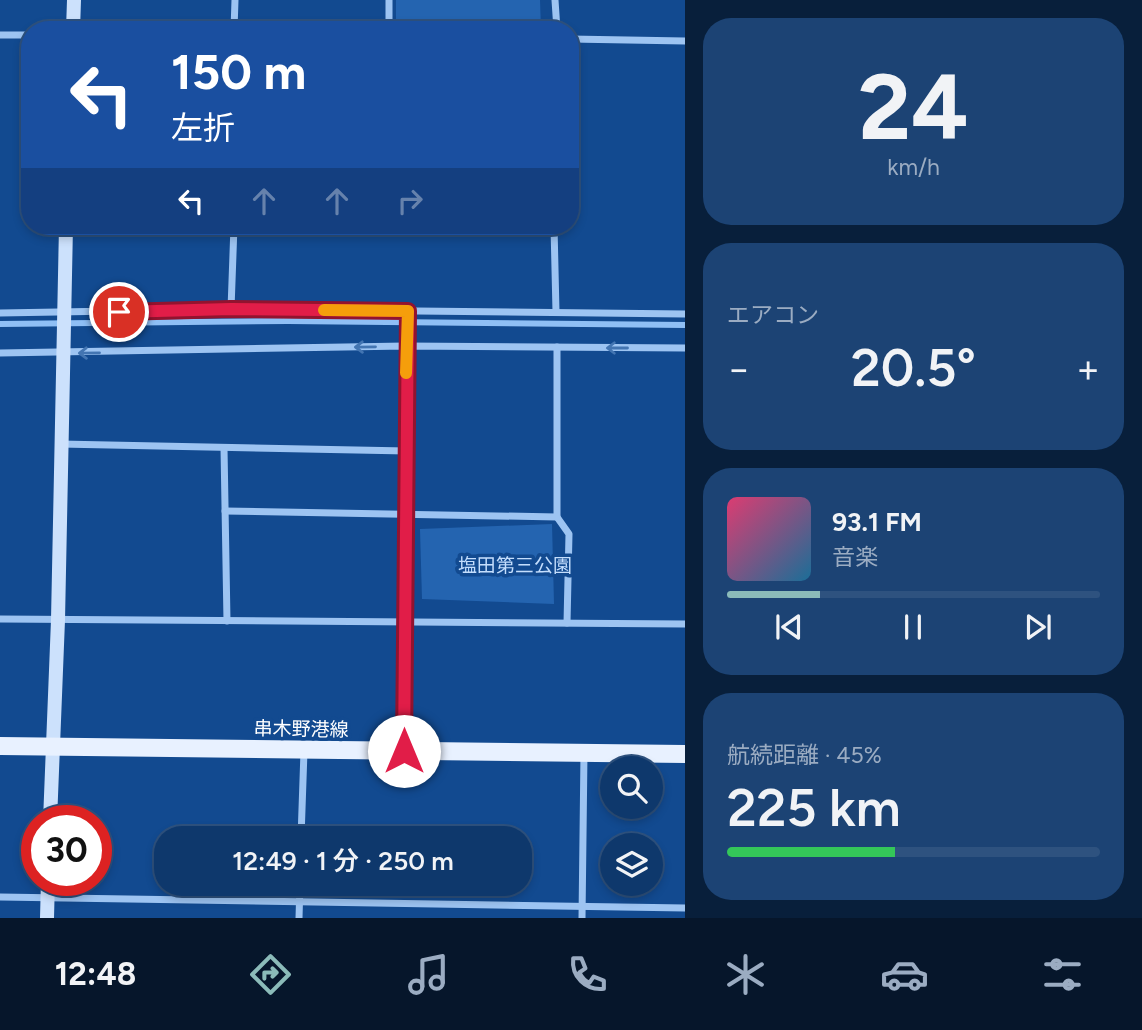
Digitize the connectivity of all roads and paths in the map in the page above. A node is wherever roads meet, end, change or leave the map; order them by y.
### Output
1 (74, 0) edge
2 (235, 0) edge
3 (389, 0) edge
4 (555, 0) edge
5 (73, 21) edge
6 (234, 21) edge
7 (388, 21) edge
8 (556, 21) edge
9 (0, 35) edge
10 (21, 35) edge
11 (579, 39) edge
12 (685, 41) edge
13 (66, 235) edge
14 (234, 235) edge
15 (554, 235) edge
16 (231, 309) junction
17 (408, 311) junction
18 (556, 312) junction
19 (0, 313) edge
20 (63, 313) junction
21 (685, 314) edge
22 (405, 346) junction
23 (557, 347) junction
24 (685, 348) edge
25 (0, 353) edge
26 (64, 353) junction
27 (60, 444) junction
28 (224, 448) junction
29 (407, 451) junction
30 (225, 511) junction
31 (406, 514) junction
32 (557, 517) junction
33 (0, 619) edge
34 (58, 620) junction
35 (227, 621) junction
36 (405, 622) junction
37 (567, 624) junction
38 (685, 624) edge
39 (0, 746) edge
40 (52, 747) junction
41 (304, 750) junction
42 (404, 751) junction
43 (584, 753) junction
44 (685, 754) edge
45 (50, 805) edge
46 (301, 826) edge
47 (299, 896) edge
48 (0, 897) edge
49 (47, 897) junction
50 (299, 902) junction
51 (583, 907) junction
52 (685, 908) edge
53 (47, 918) edge
54 (299, 918) edge
55 (582, 918) edge

1 - 5 street
2 - 6 street
3 - 7 street
4 - 8 street
9 - 10 street
11 - 12 street
13 - 20 street
14 - 16 street
15 - 18 street
16 - 17 street
16 - 20 street
17 - 18 street
17 - 22 street
18 - 21 street
19 - 20 street
20 - 26 street
22 - 23 street
22 -> 26 street
22 - 29 street
24 -> 23 street
23 - 32 street
25 - 26 street
26 - 27 street
27 - 28 street
27 - 34 street
28 - 29 street
28 - 30 street
29 - 31 street
30 - 31 street
30 - 35 street
31 - 32 street
31 - 36 street
32 - 37 street
33 - 34 street
34 - 35 street
34 - 40 street
35 - 36 street
36 - 37 street
36 - 42 street
37 - 38 street
39 - 40 main road, 串木野港線
40 - 41 main road, 串木野港線
40 - 45 street
41 - 42 main road, 串木野港線
41 - 46 street
42 - 43 main road, 串木野港線
43 - 44 main road, 串木野港線
43 - 51 street
47 - 50 street
48 - 49 street
49 - 50 street
49 - 53 street
50 - 51 street
50 - 54 street
51 - 52 street
51 - 55 street

